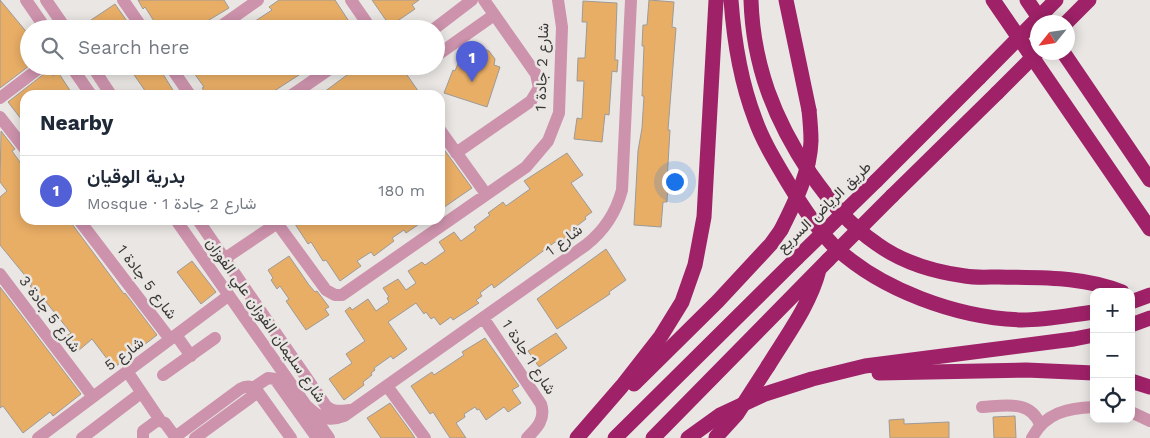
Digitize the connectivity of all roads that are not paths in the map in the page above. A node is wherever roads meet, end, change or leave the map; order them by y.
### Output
1 (26, 0) edge
2 (46, 0) edge
3 (123, 0) edge
4 (258, 0) edge
5 (351, 0) edge
6 (472, 0) edge
7 (484, 0) edge
8 (558, 0) edge
9 (631, 0) edge
10 (716, 0) edge
11 (731, 0) edge
12 (751, 0) edge
13 (786, 0) edge
14 (993, 0) edge
15 (1027, 0) edge
16 (1056, 0) edge
17 (1089, 0) edge
18 (494, 15) junction
19 (1037, 15) edge
20 (1074, 15) edge
21 (40, 20) edge
22 (60, 20) edge
23 (137, 20) edge
24 (230, 20) edge
25 (364, 20) edge
26 (445, 21) edge
27 (445, 50) edge
28 (1030, 60) edge
29 (1068, 60) edge
30 (30, 75) edge
31 (77, 75) edge
32 (98, 75) edge
33 (176, 75) edge
34 (321, 75) edge
35 (88, 90) edge
36 (109, 90) edge
37 (187, 90) edge
38 (299, 90) edge
39 (0, 98) edge
40 (0, 117) edge
41 (445, 137) edge
42 (20, 143) edge
43 (456, 153) junction
44 (1150, 180) edge
45 (486, 194) junction
46 (445, 223) edge
47 (83, 225) edge
48 (179, 225) edge
49 (201, 225) edge
50 (275, 225) edge
51 (282, 225) edge
52 (442, 225) edge
53 (1150, 229) edge
54 (224, 259) junction
55 (823, 264) junction
56 (0, 274) edge
57 (1113, 288) edge
58 (1150, 295) edge
59 (228, 296) junction
60 (1135, 298) edge
61 (1135, 301) edge
62 (1150, 304) edge
63 (1090, 313) edge
64 (1150, 318) edge
65 (484, 319) junction
66 (1135, 323) edge
67 (1090, 336) edge
68 (173, 337) junction
69 (215, 338) dead end
70 (191, 356) junction
71 (127, 372) junction
72 (1090, 373) edge
73 (163, 375) dead end
74 (812, 379) junction
75 (1135, 382) edge
76 (387, 386) junction
77 (1150, 387) edge
78 (256, 390) junction
79 (315, 390) junction
80 (142, 393) junction
81 (93, 397) junction
82 (305, 404) junction
83 (982, 407) dead end
84 (1090, 408) edge
85 (352, 410) junction
86 (1135, 414) edge
87 (160, 420) junction
88 (1150, 421) edge
89 (1040, 425) junction
90 (175, 437) edge
91 (38, 438) edge
92 (82, 438) edge
93 (143, 438) edge
94 (195, 438) edge
95 (290, 438) edge
96 (318, 438) edge
97 (329, 438) edge
98 (425, 438) edge
99 (526, 438) edge
100 (578, 438) edge
101 (615, 438) edge
102 (653, 438) edge
103 (688, 438) edge
104 (716, 438) edge
105 (1032, 438) edge

1 - 21 street
2 - 22 street
3 - 23 street
4 - 24 street
5 - 25 street
6 - 26 street
7 - 18 street
8 - 45 street, شارع 2 جادة 1
9 - 65 street, شارع 1
10 - 100 highway
11 - 63 highway
12 - 57 highway
13 - 100 highway, bridge
14 - 53 highway
15 - 19 highway
16 - 101 highway, طريق الرياض السريع, bridge
17 - 20 highway
18 - 27 street
18 - 43 street
28 - 55 highway, bridge
29 - 44 highway
30 - 39 street
31 - 35 street
32 - 36 street
33 - 37 street
34 - 38 street
40 - 42 street
41 - 43 street
43 - 45 street
45 - 46 street, شارع 2 جادة 1
47 - 68 street, شارع 5 جادة 1
48 - 59 street, شارع سليمان الفوزان علي الفوزان
49 - 54 street, شارع سليمان الفوزان علي الفوزان
50 - 54 street, شارع 2 جادة 1
51 - 52 street, شارع 2 جادة 1
54 - 79 street, شارع سليمان الفوزان علي الفوزان
55 - 102 highway
55 - 104 highway, bridge
56 - 81 street, شارع 5 جادة 3
58 - 61 highway, bridge
59 - 68 street, شارع 5
59 - 82 street, شارع سليمان الفوزان علي الفوزان
60 - 62 highway
64 - 66 highway
65 - 76 street, شارع 1
65 - 99 street, شارع 1 جادة 1
67 - 74 highway
68 - 70 street, شارع 5 جادة 1
68 - 71 street, شارع 5
69 - 70 street
70 - 73 street
71 - 80 street
71 - 81 street, شارع 5
72 - 74 highway
74 - 103 highway
75 - 77 highway
76 - 85 street, شارع 1
76 - 98 street
78 - 90 street
78 - 94 street
78 - 95 street
78 - 96 street
79 - 82 street
79 - 85 street
80 - 87 street
80 - 92 street
81 - 91 street, شارع 5
82 - 85 street, شارع 1
82 - 97 street, شارع سليمان الفوزان علي الفوزان
83 - 89 street
84 - 89 street
86 - 88 street
87 - 90 street
87 - 93 street
89 - 105 street

